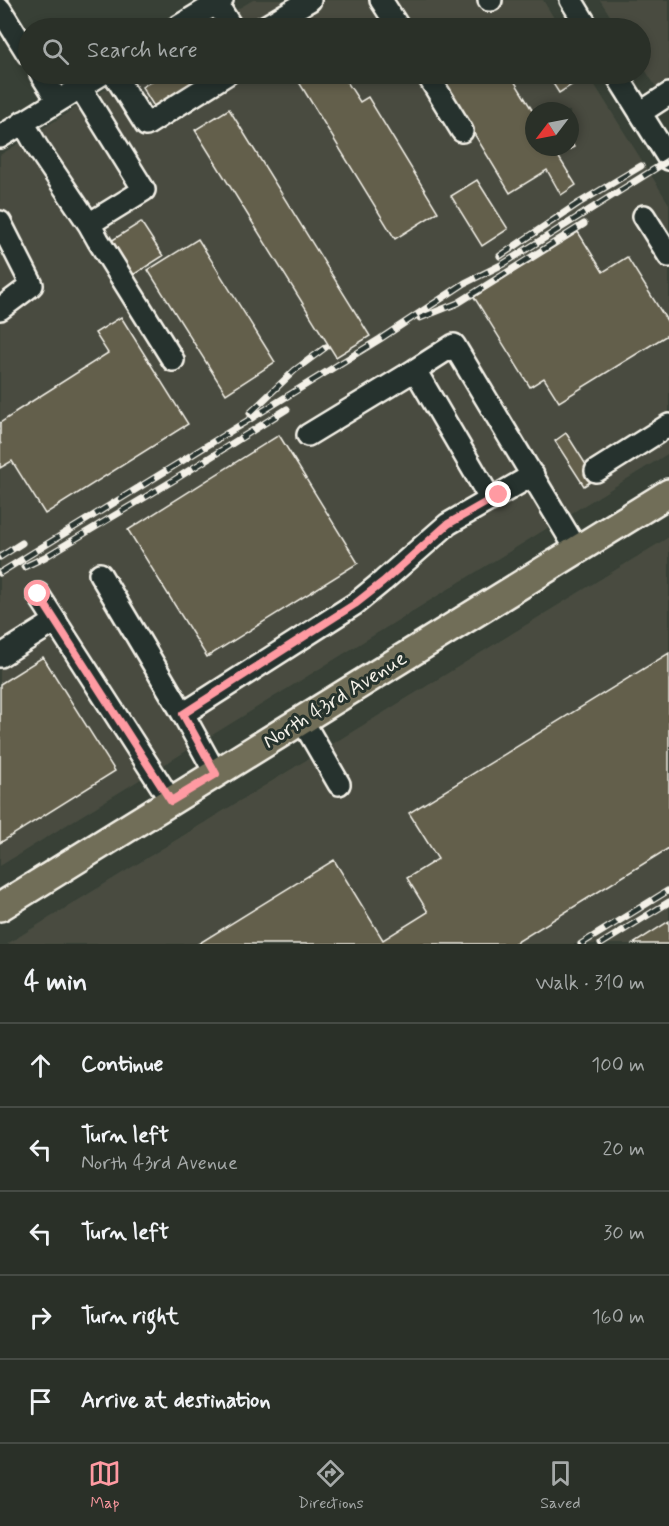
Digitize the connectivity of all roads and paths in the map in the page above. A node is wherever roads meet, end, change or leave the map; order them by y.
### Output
1 (310, 0) edge
2 (381, 0) edge
3 (571, 0) edge
4 (220, 2) edge
5 (0, 9) edge
6 (193, 18) edge
7 (227, 18) edge
8 (280, 18) edge
9 (393, 18) edge
10 (582, 18) edge
11 (18, 38) edge
12 (47, 84) edge
13 (85, 84) edge
14 (120, 84) edge
15 (211, 84) edge
16 (433, 84) edge
17 (622, 84) edge
18 (80, 87) junction
19 (669, 94) edge
20 (58, 101) junction
21 (640, 113) junction
22 (23, 122) junction
23 (462, 131) dead end
24 (0, 137) edge
25 (669, 159) edge
26 (644, 216) dead end
27 (0, 222) edge
28 (89, 224) junction
29 (669, 256) edge
30 (0, 309) edge
31 (173, 360) dead end
32 (415, 370) junction
33 (669, 425) edge
34 (308, 435) dead end
35 (596, 471) dead end
36 (533, 475) junction
37 (669, 493) edge
38 (491, 500) junction
39 (578, 550) junction
40 (100, 574) dead end
41 (38, 594) dead end
42 (56, 621) junction
43 (0, 656) edge
44 (183, 714) junction
45 (302, 720) junction
46 (216, 774) junction
47 (339, 784) dead end
48 (171, 801) junction
49 (0, 907) edge

1 - 8 street
2 - 9 street
3 - 10 street
4 - 6 street
4 - 7 street
5 - 11 street
12 - 20 street
13 - 18 street
14 - 15 street
16 - 23 street
17 - 21 street
18 - 20 street
18 - 28 street
19 - 21 street
20 - 22 street
21 - 25 street
22 - 24 street
22 - 28 street
26 - 29 street
27 - 30 street
28 - 31 street
32 - 34 street
32 - 36 street
32 - 38 street
33 - 35 street
36 - 38 street
36 - 39 street
37 - 39 main road, North 43rd Avenue
38 - 44 street
39 - 45 main road, North 43rd Avenue
40 - 44 street
41 - 42 street
42 - 43 street
42 - 48 street
44 - 46 street
45 - 46 main road, North 43rd Avenue
45 - 47 street
46 - 48 main road, North 43rd Avenue
48 - 49 main road, North 43rd Avenue

